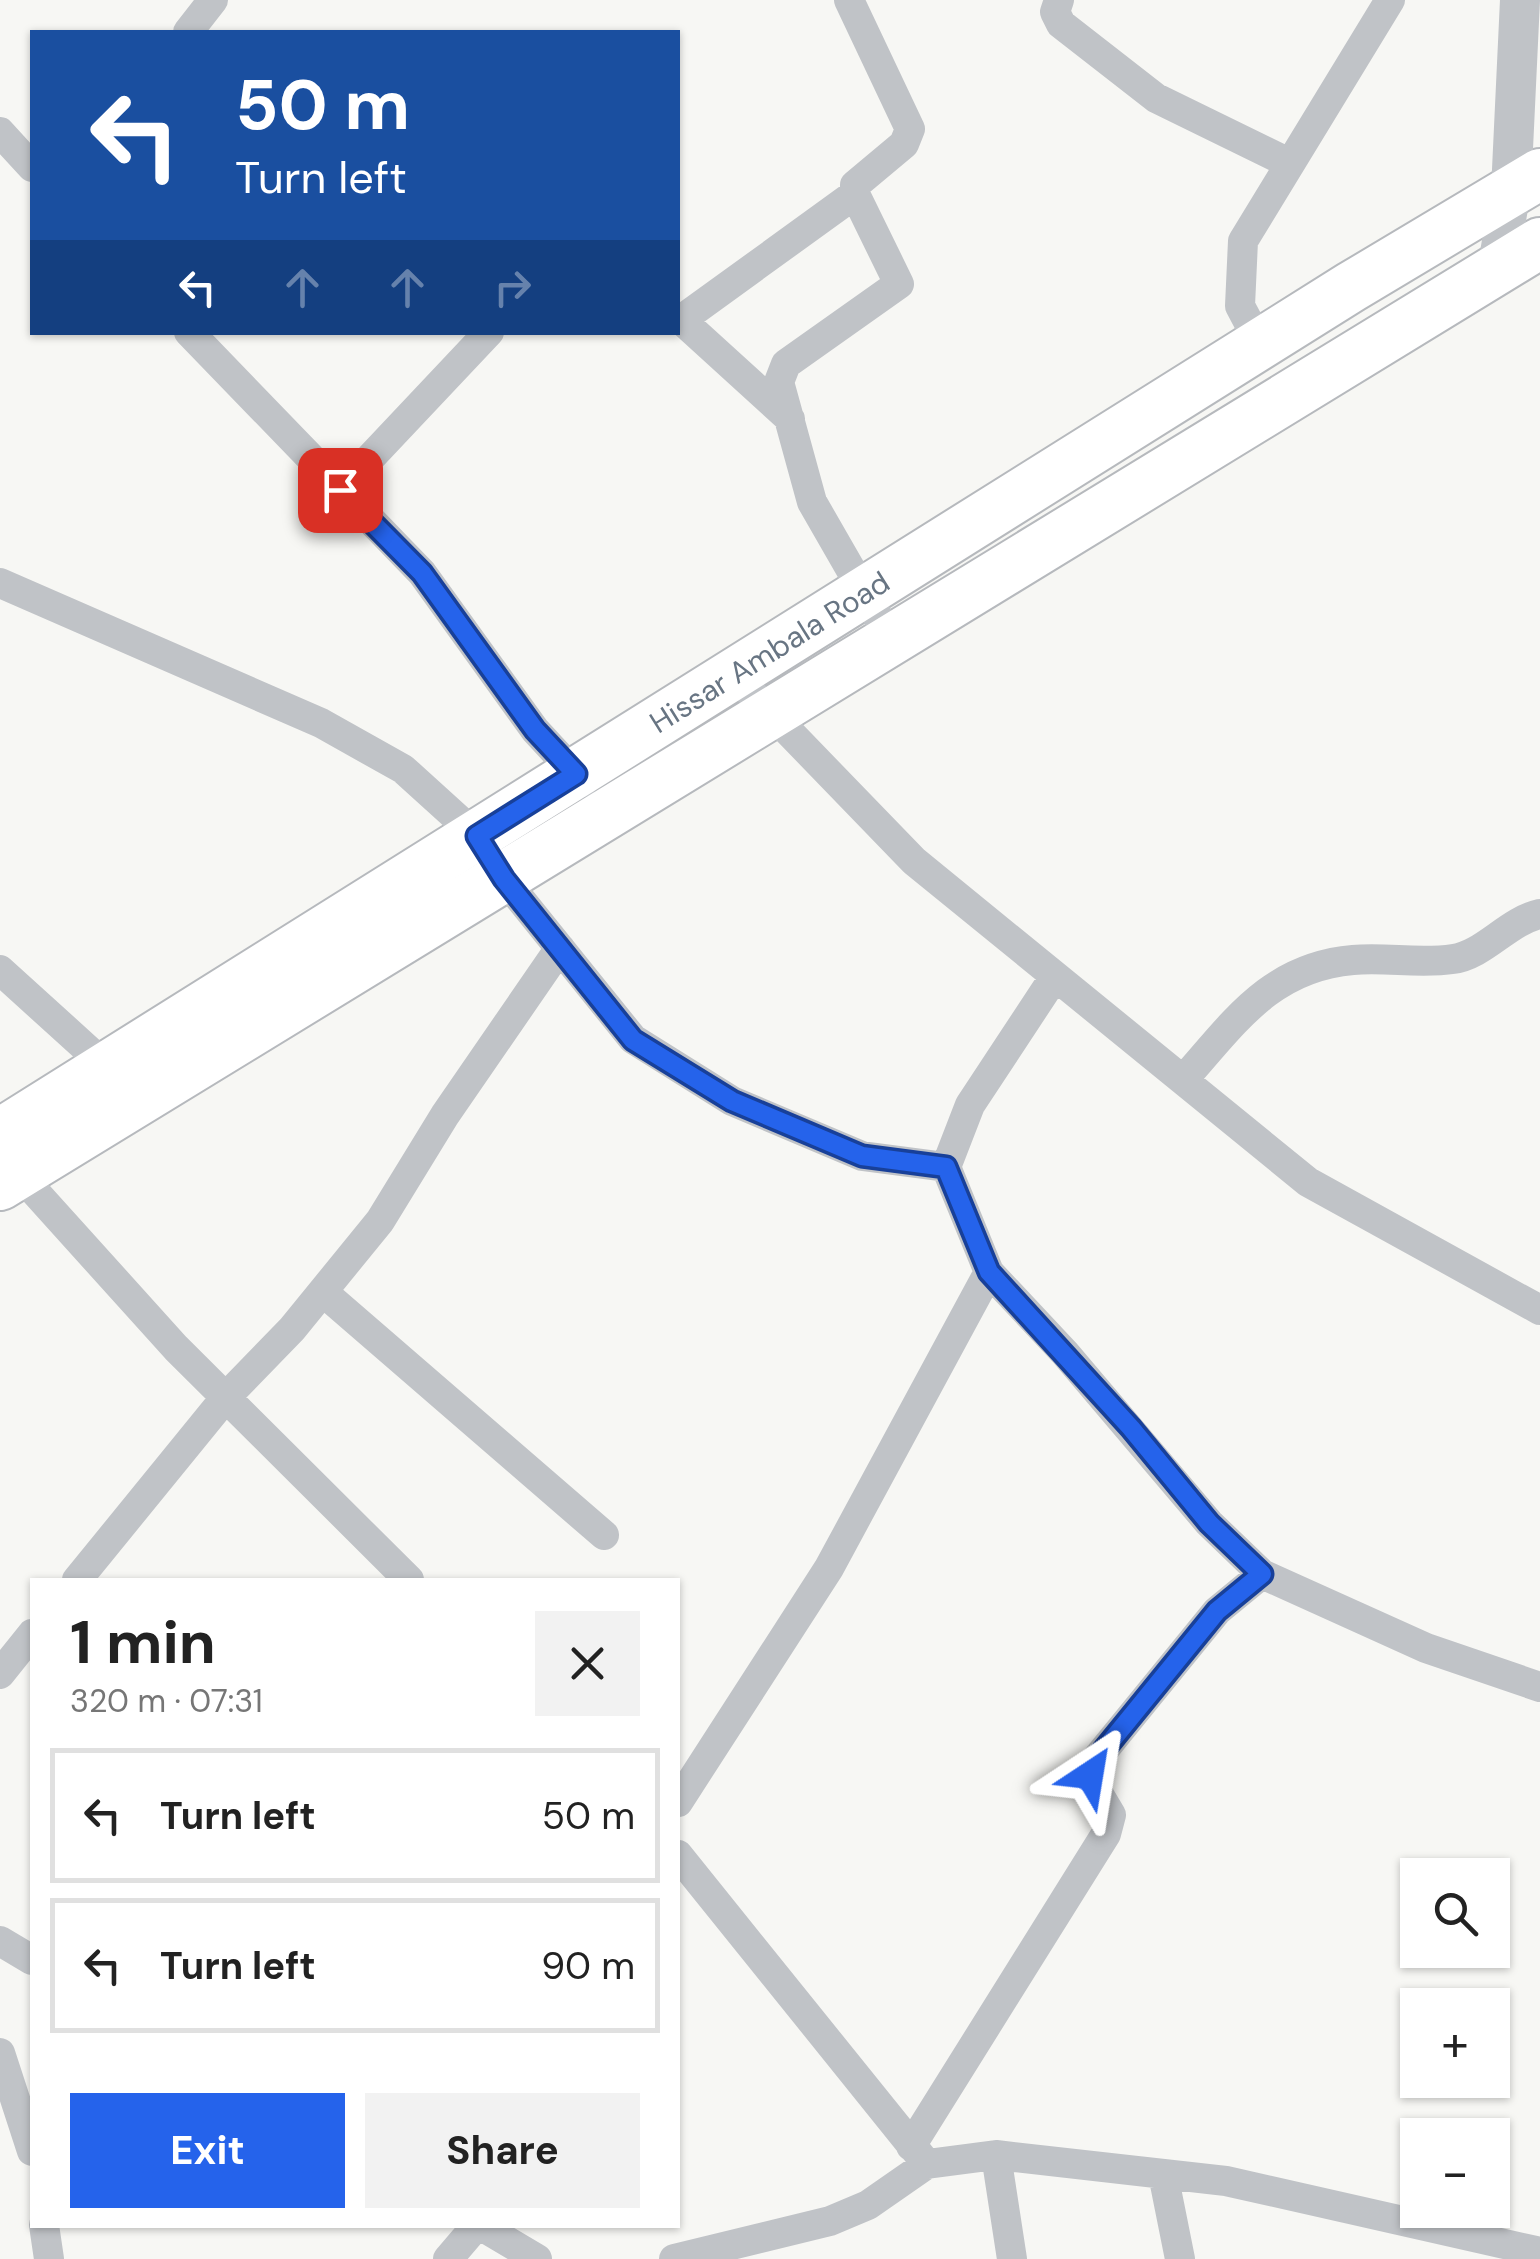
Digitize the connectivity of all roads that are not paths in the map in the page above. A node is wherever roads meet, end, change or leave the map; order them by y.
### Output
1 (213, 0) edge
2 (849, 0) edge
3 (1060, 0) edge
4 (1390, 0) edge
5 (1520, 0) edge
6 (190, 30) edge
7 (0, 132) edge
8 (1289, 163) junction
9 (30, 165) edge
10 (1526, 183) edge
11 (855, 194) junction
12 (1540, 244) edge
13 (1497, 270) junction
14 (680, 317) edge
15 (680, 319) edge
16 (192, 335) edge
17 (487, 335) edge
18 (1260, 344) junction
19 (792, 421) junction
20 (340, 490) junction
21 (0, 582) edge
22 (865, 593) junction
23 (893, 642) junction
24 (734, 675) junction
25 (773, 715) junction
26 (576, 774) junction
27 (614, 812) junction
28 (477, 836) junction
29 (504, 879) junction
30 (1540, 914) edge
31 (560, 948) junction
32 (0, 970) edge
33 (1055, 976) junction
34 (108, 1068) junction
35 (1183, 1080) junction
36 (5, 1162) edge
37 (946, 1167) junction
38 (989, 1272) junction
39 (324, 1292) junction
40 (1540, 1310) edge
41 (226, 1397) junction
42 (604, 1535) dead end
43 (1262, 1574) junction
44 (79, 1578) edge
45 (407, 1578) edge
46 (30, 1636) edge
47 (0, 1674) edge
48 (1540, 1687) edge
49 (680, 1799) edge
50 (680, 1857) edge
51 (0, 1941) edge
52 (30, 1959) edge
53 (0, 2052) edge
54 (30, 2146) edge
55 (996, 2154) junction
56 (919, 2155) junction
57 (1163, 2174) junction
58 (44, 2228) edge
59 (475, 2228) edge
60 (483, 2228) edge
61 (1540, 2252) edge
62 (49, 2259) edge
63 (448, 2259) edge
64 (538, 2259) edge
65 (674, 2259) edge
66 (1012, 2259) edge
67 (1180, 2259) edge

1 - 6 street
2 - 11 street
3 - 8 street
4 - 8 street
5 - 10 street
7 - 9 street
8 - 18 street
10 - 13 street
10 - 18 main road, Hissar Ambala Road
11 - 14 street
11 - 19 street
12 - 13 main road, Hissar Ambala Road
13 - 23 main road, Hissar Ambala Road
15 - 19 street
16 - 20 street
17 - 20 street
18 - 22 main road, Hissar Ambala Road
19 - 22 street
20 - 26 street
21 - 28 street
22 - 23 street
22 - 24 main road, Hissar Ambala Road
23 - 25 main road, Hissar Ambala Road
24 - 25 street
24 - 26 main road, Hissar Ambala Road
25 - 27 main road, Hissar Ambala Road
25 - 33 street
26 - 27 street
26 - 28 main road, Hissar Ambala Road
27 - 29 main road, Hissar Ambala Road
28 - 29 street
28 - 34 main road, Hissar Ambala Road
29 - 31 street
29 - 36 main road, Hissar Ambala Road
30 - 35 street
31 - 37 street
31 - 39 street
32 - 34 street
33 - 35 street
33 - 37 street
34 - 36 main road, Hissar Ambala Road
35 - 40 street
36 - 41 street
37 - 38 street
38 - 43 street
38 - 49 street
39 - 41 street
39 - 42 street
41 - 44 street
41 - 45 street
43 - 48 street
43 - 56 street
46 - 47 street
50 - 56 street
51 - 52 street
53 - 54 street
55 - 56 street
55 - 57 street
55 - 66 street
56 - 65 street
57 - 61 street
57 - 67 street
58 - 62 street
59 - 63 street
60 - 64 street

